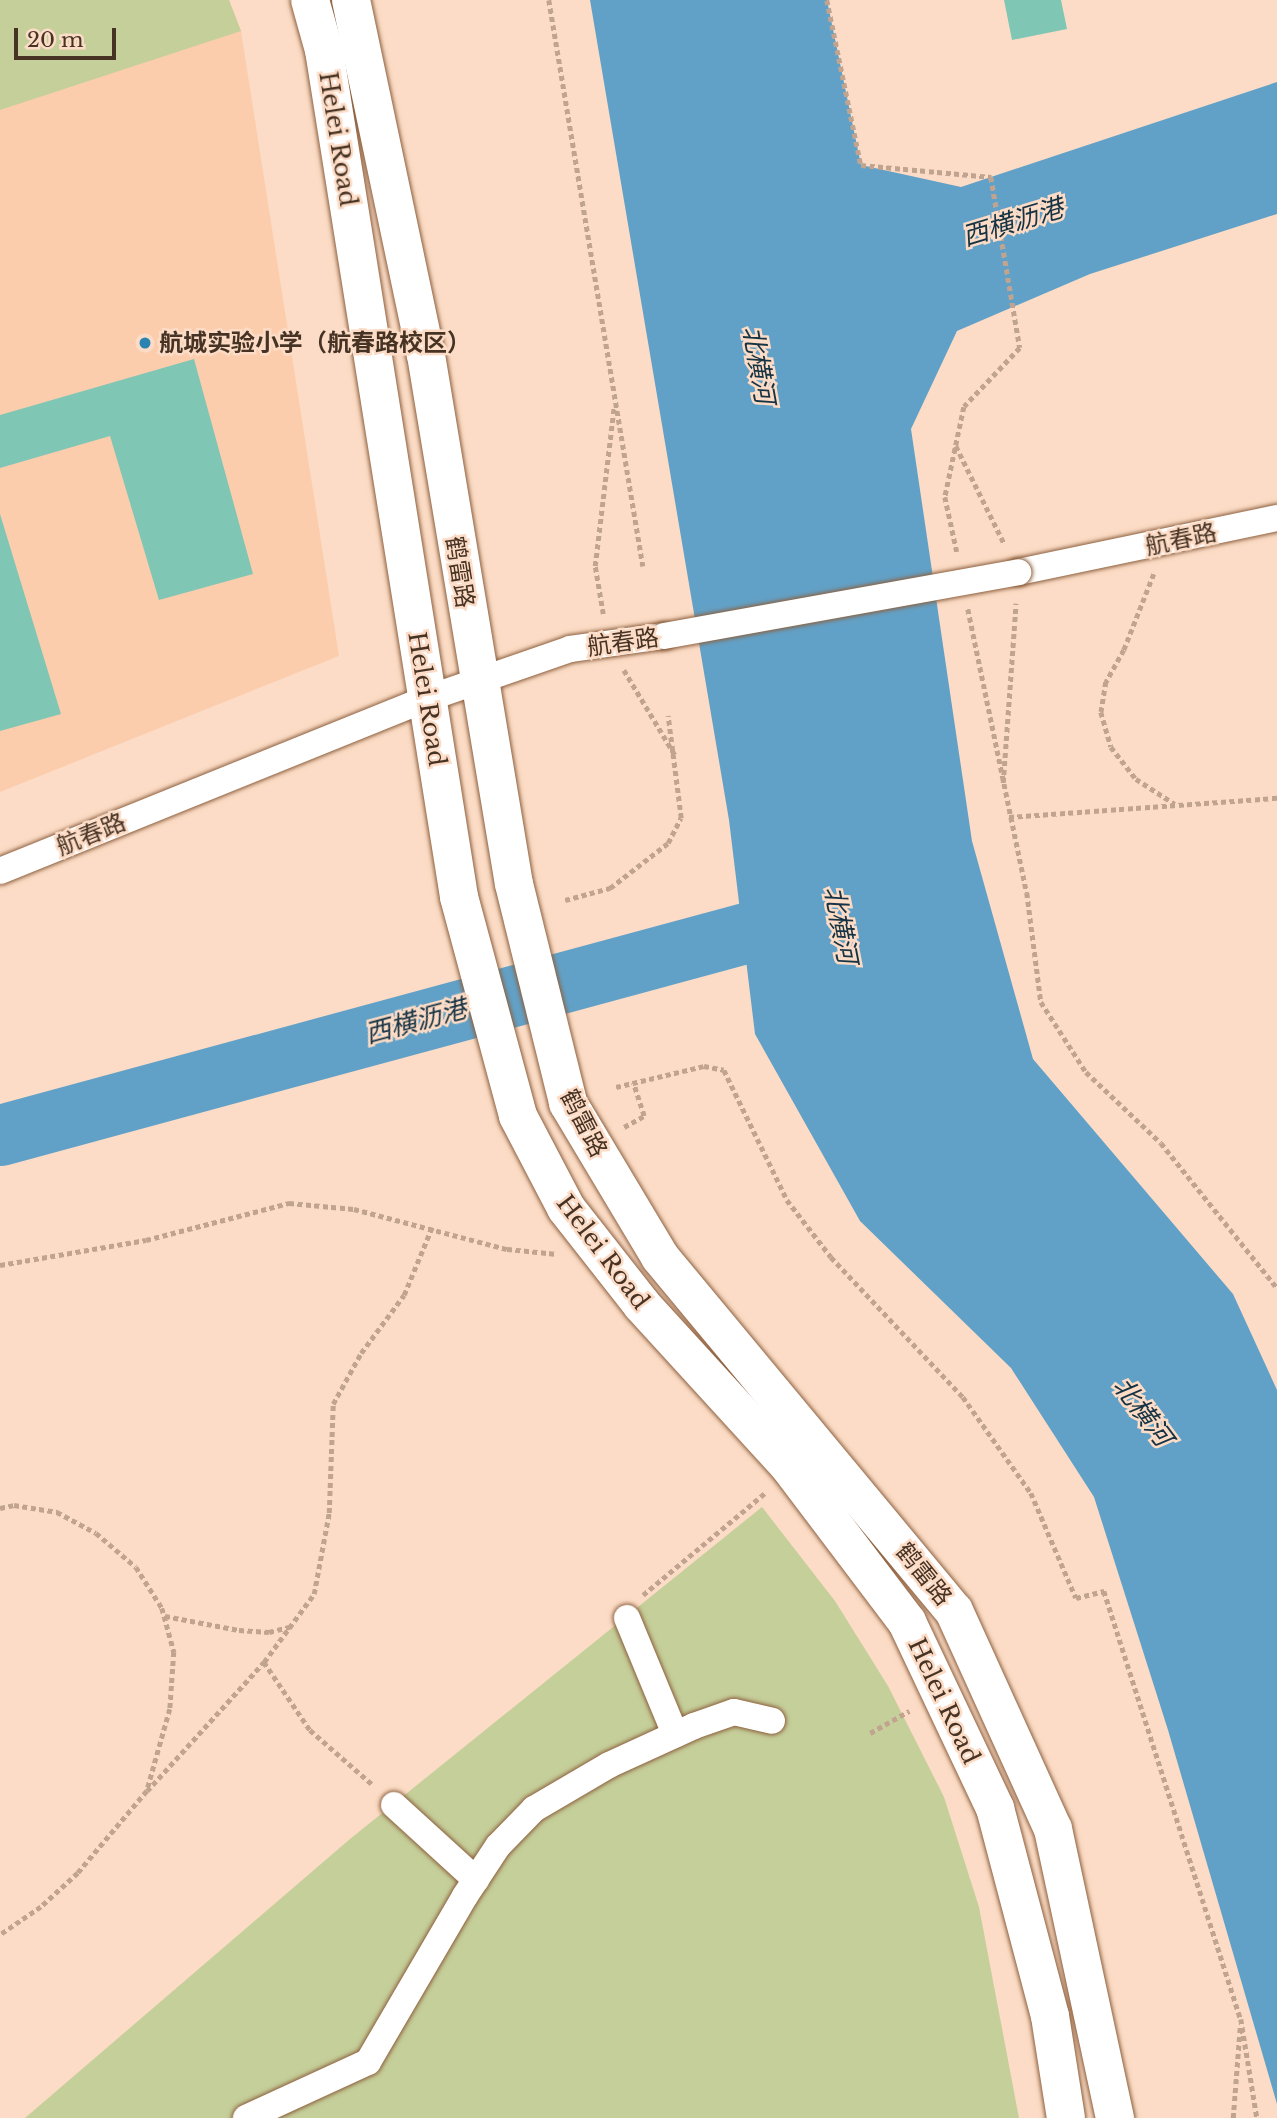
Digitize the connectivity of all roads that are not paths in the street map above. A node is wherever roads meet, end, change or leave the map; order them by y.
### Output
1 (310, 0) edge
2 (351, 0) edge
3 (1277, 518) edge
4 (478, 681) junction
5 (426, 699) junction
6 (0, 871) edge
7 (627, 1618) road end
8 (772, 1721) dead end
9 (676, 1734) junction
10 (394, 1805) road end
11 (476, 1880) junction
12 (246, 2118) edge
13 (1066, 2118) edge
14 (1115, 2118) edge

1 - 5 street, Helei Road
2 - 4 street, 鹤雷路
3 - 4 street, 航春路, bridge
4 - 5 street, 航春路
4 - 14 street, 鹤雷路
5 - 6 street, 航春路
5 - 13 street, Helei Road
7 - 9 street
8 - 9 street
9 - 11 street
10 - 11 street
11 - 12 street

